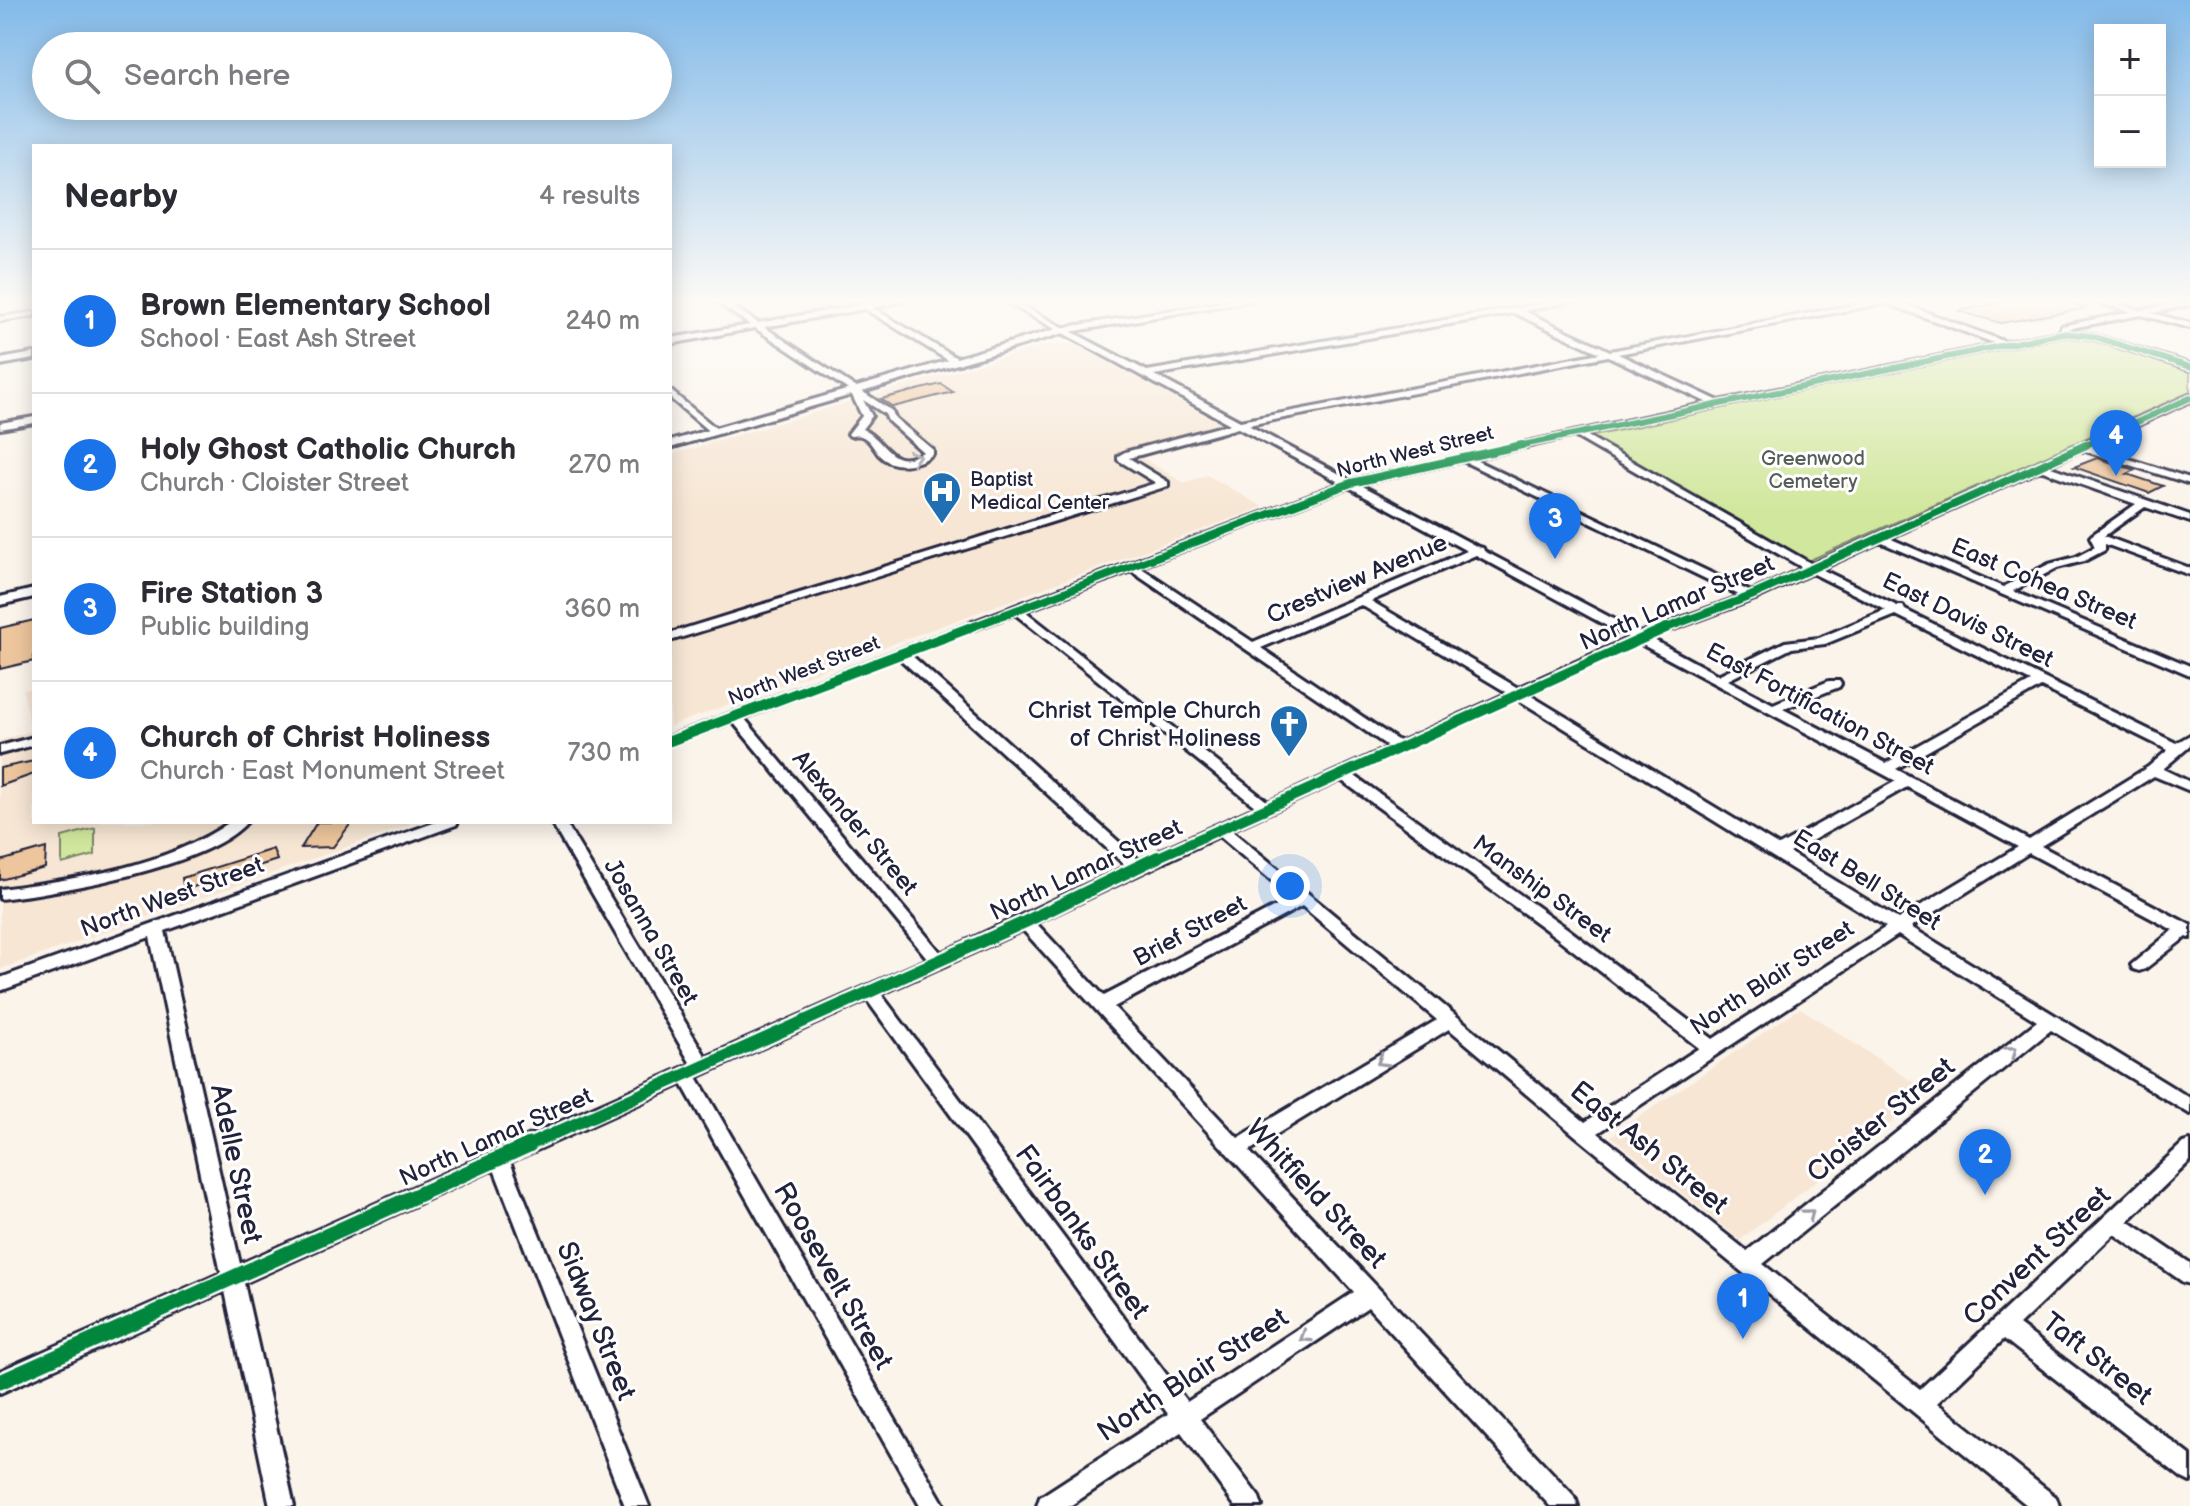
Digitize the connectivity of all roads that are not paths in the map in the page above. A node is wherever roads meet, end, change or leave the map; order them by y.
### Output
1 (821, 370) edge
2 (929, 370) edge
3 (1140, 370) edge
4 (1167, 370) edge
5 (1523, 370) edge
6 (1644, 370) edge
7 (1875, 370) edge
8 (1147, 374) junction
9 (854, 392) junction
10 (672, 395) edge
11 (2186, 403) edge
12 (1717, 404) junction
13 (32, 420) edge
14 (1240, 424) junction
15 (0, 426) edge
16 (715, 432) junction
17 (1575, 433) junction
18 (672, 444) edge
19 (2082, 447) junction
20 (1464, 458) junction
21 (2039, 466) junction
22 (2190, 481) edge
23 (1351, 483) junction
24 (2144, 503) junction
25 (2190, 519) edge
26 (2096, 537) junction
27 (1880, 538) junction
28 (1479, 550) junction
29 (1133, 567) junction
30 (1811, 568) junction
31 (2190, 572) edge
32 (2004, 591) junction
33 (32, 593) edge
34 (1751, 596) junction
35 (1361, 600) junction
36 (0, 601) edge
37 (1899, 609) junction
38 (1017, 610) junction
39 (672, 636) edge
40 (1642, 637) junction
41 (1252, 647) junction
42 (902, 654) junction
43 (2190, 671) edge
44 (1717, 680) junction
45 (2042, 681) junction
46 (1834, 684) dead end
47 (1519, 694) junction
48 (1774, 708) junction
49 (735, 716) junction
50 (672, 740) edge
51 (32, 742) edge
52 (2183, 744) edge
53 (1399, 747) junction
54 (0, 750) edge
55 (1886, 769) junction
56 (2153, 770) junction
57 (1341, 773) junction
58 (1909, 780) junction
59 (2190, 787) edge
60 (1266, 808) junction
61 (237, 824) edge
62 (559, 824) edge
63 (423, 827) edge
64 (1220, 829) junction
65 (2027, 844) junction
66 (1779, 853) junction
67 (1137, 867) junction
68 (0, 894) edge
69 (1301, 900) junction
70 (1025, 922) junction
71 (1898, 927) junction
72 (156, 928) junction
73 (2188, 931) edge
74 (938, 960) junction
75 (2139, 965) dead end
76 (0, 985) edge
77 (870, 991) junction
78 (1102, 1005) junction
79 (1449, 1021) junction
80 (2050, 1021) junction
81 (1711, 1047) junction
82 (694, 1071) junction
83 (2190, 1107) edge
84 (1584, 1132) junction
85 (1236, 1149) junction
86 (2190, 1149) edge
87 (499, 1158) junction
88 (2115, 1223) junction
89 (1748, 1263) junction
90 (2190, 1275) edge
91 (232, 1277) junction
92 (1370, 1294) junction
93 (2004, 1326) junction
94 (0, 1382) edge
95 (1922, 1402) junction
96 (1184, 1417) junction
97 (2190, 1470) edge
98 (282, 1506) edge
99 (637, 1506) edge
100 (933, 1506) edge
101 (1049, 1506) edge
102 (1250, 1506) edge
103 (1566, 1506) edge
104 (2047, 1506) edge

1 - 9 street
2 - 9 main road
3 - 8 street, East Fortification Street
4 - 8 street
5 - 14 street
6 - 12 street
7 - 12 street, North West Street
8 - 14 street, East Fortification Street
9 -> 9 street
9 - 16 main road
10 - 16 street
11 - 19 street, North Lamar Street
12 - 17 street, North West Street
13 - 15 street
14 - 23 street, East Fortification Street
14 - 39 street
16 - 18 main road
17 - 20 street, North West Street
17 - 30 street, East Davis Street
19 - 21 street, North Lamar Street
19 - 22 street
20 - 23 street, North West Street
20 - 34 street
21 - 24 street
21 - 27 street, North Lamar Street
23 - 28 street, East Fortification Street
23 - 29 street, North West Street
24 - 25 street
24 - 26 street
26 - 31 street
26 - 32 street
27 - 30 street, North Lamar Street
27 - 32 street, East Cohea Street
28 - 35 street, Crestview Avenue
28 - 40 street, East Fortification Street
29 - 38 street, North West Street
29 - 41 street
30 - 34 street, North Lamar Street
30 - 37 street, East Davis Street
32 - 43 street, East Cohea Street
33 - 36 main road
34 - 40 street, North Lamar Street
35 - 41 street, Crestview Avenue
35 - 47 street, East Bell Street
37 - 44 street
37 - 45 street, East Davis Street
38 - 42 street, North West Street
38 - 60 street
40 - 44 street, East Fortification Street
40 - 47 street, North Lamar Street
41 - 53 street
42 - 49 street, North West Street
42 - 67 street
44 - 48 street, East Fortification Street
45 - 52 street, East Davis Street
45 - 55 street
46 - 48 street
47 - 53 street, North Lamar Street
47 - 66 street, East Bell Street
48 - 55 street, East Fortification Street
49 - 50 street, North West Street
49 - 74 street, Alexander Street
51 - 54 street
52 - 56 street, North Blair Street
53 - 57 street, North Lamar Street
55 - 58 street, East Fortification Street
56 - 59 street
56 - 65 street, North Blair Street
57 - 60 street, North Lamar Street
57 - 81 street, Manship Street
58 - 65 street, East Fortification Street
58 - 66 street
60 - 64 street, North Lamar Street
61 - 68 street
62 - 82 street, Josanna Street
63 - 72 street, North West Street
64 - 67 street, North Lamar Street
64 - 69 street, East Ash Street
65 - 71 street, North Blair Street
65 - 73 street, East Fortification Street
66 - 71 street, East Bell Street
67 - 70 street, North Lamar Street
69 - 78 street, Brief Street
69 - 79 street, East Ash Street
70 - 74 street, North Lamar Street
70 - 78 street, Whitfield Street
71 - 80 street, East Bell Street
71 - 81 street, North Blair Street
72 - 76 street, North West Street
72 - 91 street, Adelle Street
73 - 75 street
74 - 77 street, North Lamar Street
77 - 82 street, North Lamar Street
77 - 96 street, Fairbanks Street
78 - 85 street, Whitfield Street
79 - 84 street, East Ash Street
79 -> 85 street
80 - 83 street, East Bell Street
89 -> 80 street, Cloister Street
81 - 84 street, North Blair Street
82 - 87 street, North Lamar Street
82 - 100 street, Roosevelt Street
84 - 89 street, East Ash Street
85 - 92 street, Whitfield Street
86 - 88 street, Convent Street
87 - 91 street, North Lamar Street
87 - 99 street, Sidway Street
88 - 90 street
88 - 93 street, Convent Street
89 - 95 street, East Ash Street
91 - 94 street, North Lamar Street
91 - 98 street, Adelle Street
92 -> 96 street, North Blair Street
92 - 103 street, Whitfield Street
93 - 95 street, Convent Street
93 - 97 street, Taft Street
95 - 104 street, East Ash Street
96 - 101 street, North Blair Street
96 - 102 street, Fairbanks Street

